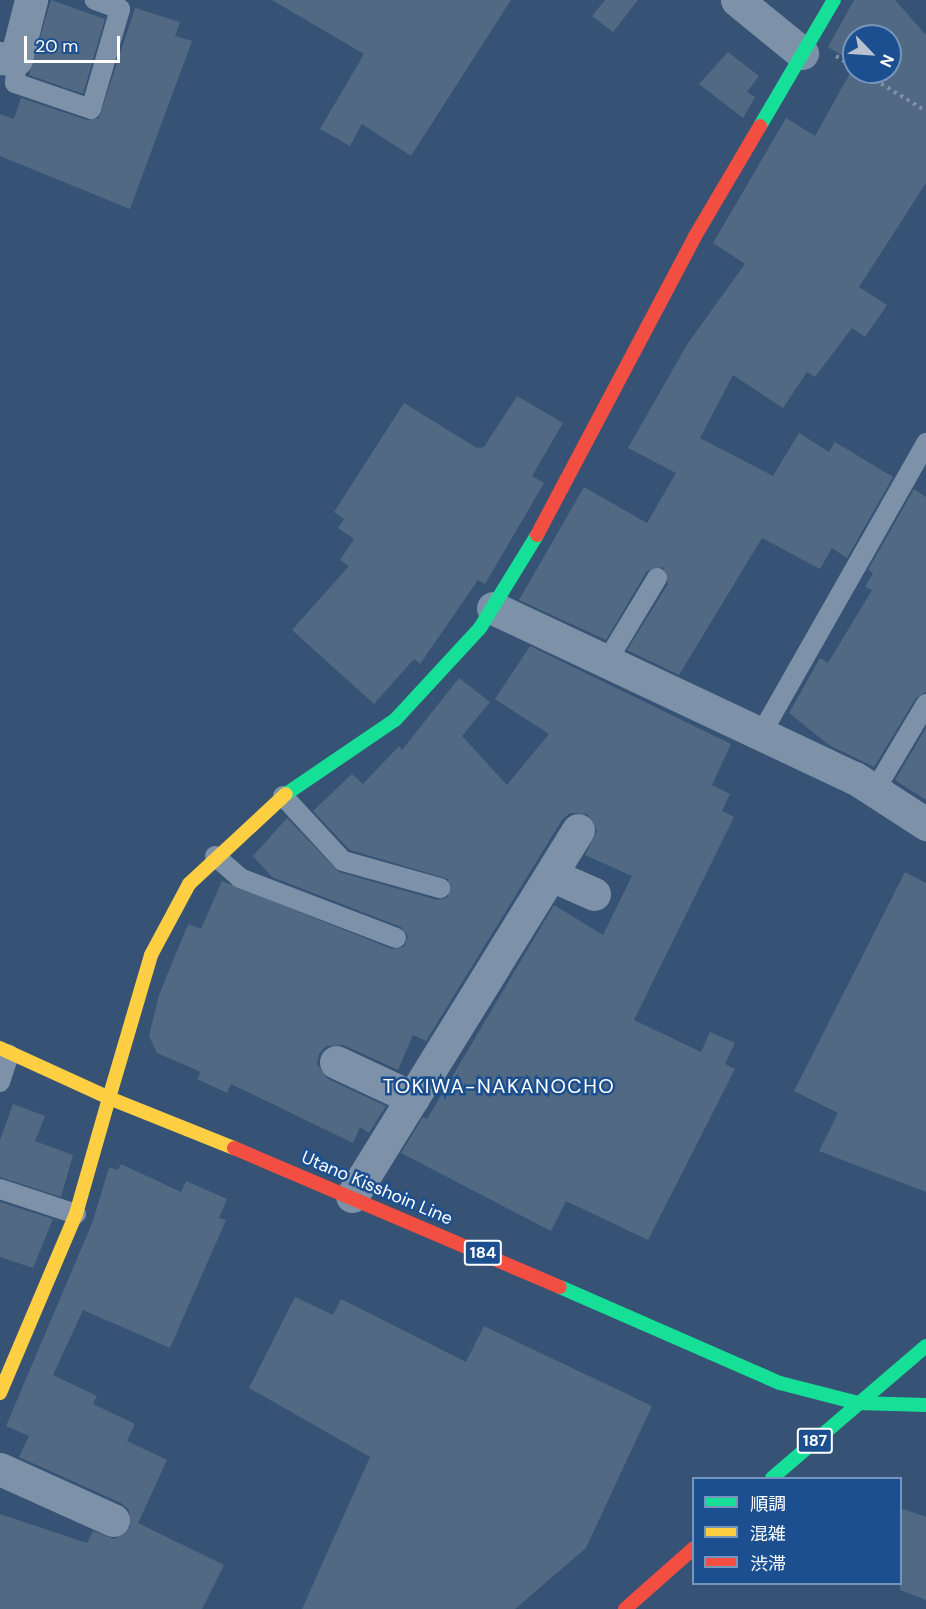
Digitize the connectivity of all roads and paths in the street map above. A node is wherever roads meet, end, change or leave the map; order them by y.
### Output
1 (32, 0) edge
2 (95, 0) edge
3 (738, 0) edge
4 (834, 0) edge
5 (802, 53) junction
6 (8, 58) edge
7 (882, 84) edge
8 (926, 111) edge
9 (926, 443) edge
10 (657, 578) dead end
11 (493, 608) junction
12 (607, 661) junction
13 (926, 704) edge
14 (761, 734) junction
15 (874, 790) junction
16 (284, 796) junction
17 (926, 824) edge
18 (578, 830) dead end
19 (215, 856) junction
20 (551, 875) junction
21 (440, 888) dead end
22 (594, 894) dead end
23 (396, 938) dead end
24 (4, 1051) edge
25 (336, 1062) dead end
26 (0, 1082) edge
27 (110, 1098) junction
28 (413, 1098) junction
29 (0, 1190) edge
30 (352, 1196) junction
31 (76, 1214) junction
32 (926, 1346) edge
33 (9, 1357) edge
34 (0, 1393) edge
35 (858, 1403) junction
36 (926, 1405) edge
37 (0, 1469) edge
38 (774, 1477) edge
39 (113, 1520) dead end
40 (692, 1549) edge
41 (625, 1609) edge

1 - 6 street
2 - 6 lane
3 - 5 street
4 - 5 main road
5 - 11 main road
7 - 8 path
9 - 14 lane
10 - 12 lane
11 - 12 street
11 - 16 main road
12 - 14 street
13 - 15 lane
14 - 15 street
15 - 17 street
16 - 19 main road
16 - 21 lane
18 - 20 street
19 - 23 lane
19 - 27 main road
20 - 22 street
20 - 28 street
24 - 26 lane
24 - 27 main road, Utano Kisshoin Line
25 - 28 street
27 - 30 main road, Utano Kisshoin Line / 184
27 - 31 main road
28 - 30 street
29 - 31 lane
30 - 35 main road, Utano Kisshoin Line / 184
31 - 33 main road
32 - 35 main road, 187
33 - 34 main road
35 - 36 main road, Utano Kisshoin Line / 184
35 - 38 main road, 187
37 - 39 street
40 - 41 main road

